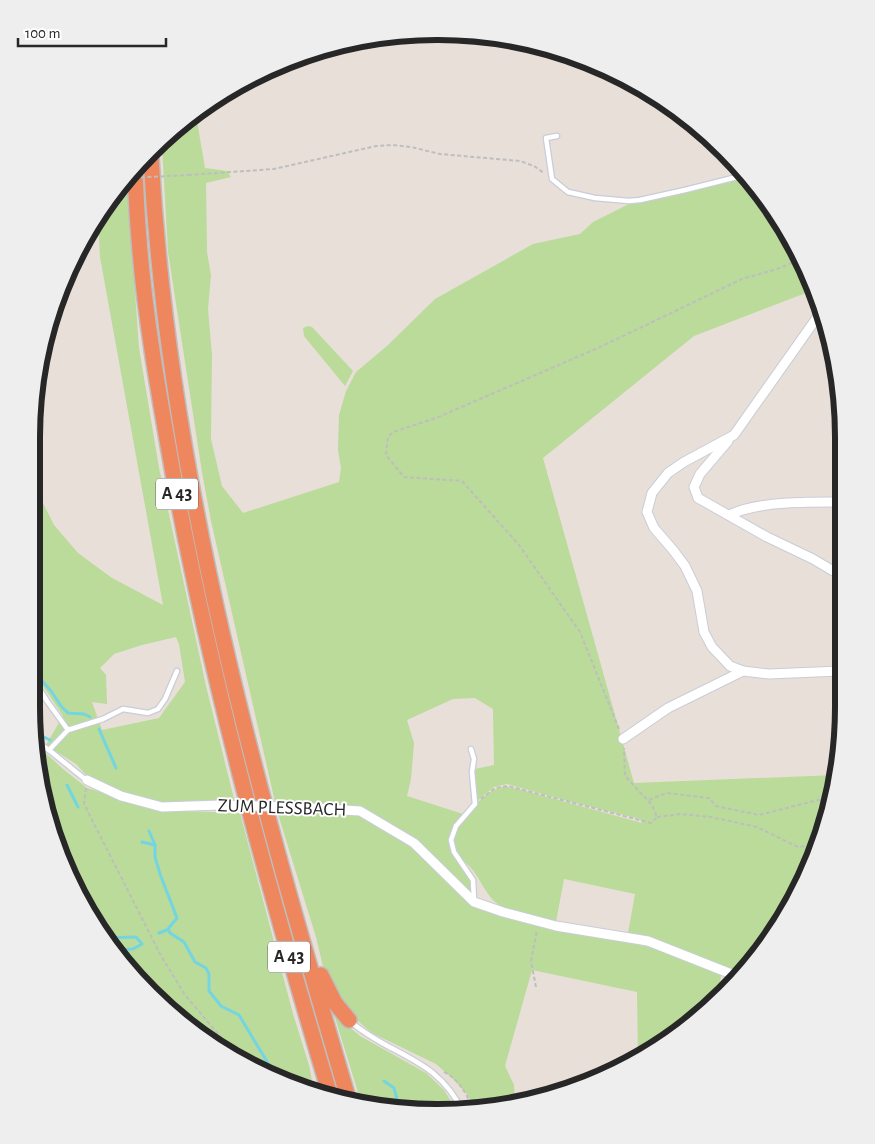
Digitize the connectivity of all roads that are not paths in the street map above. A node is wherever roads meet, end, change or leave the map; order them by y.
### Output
1 (557, 136) dead end
2 (151, 161) edge
3 (738, 177) edge
4 (135, 179) edge
5 (816, 318) edge
6 (734, 435) junction
7 (835, 502) edge
8 (728, 515) junction
9 (835, 571) edge
10 (177, 671) dead end
11 (743, 671) junction
12 (835, 671) edge
13 (40, 691) edge
14 (68, 730) junction
15 (623, 738) road end
16 (42, 746) edge
17 (471, 749) dead end
18 (49, 750) junction
19 (86, 780) joint
20 (290, 897) junction
21 (474, 902) junction
22 (731, 974) edge
23 (349, 1020) joint
24 (328, 1088) edge
25 (347, 1093) edge
26 (458, 1103) edge

1 - 3 lane
2 - 20 highway, A 43
4 - 24 highway, A 43
5 - 6 street
6 - 8 street
6 - 11 street
7 - 8 street
8 - 9 street
10 - 14 lane
11 - 12 street
11 - 15 street
13 - 14 lane
14 - 18 lane
16 - 18 lane
17 - 21 lane
18 - 19 lane
19 - 21 street, ZUM PLESSBACH, bridge
20 - 23 highway
20 - 25 highway, A 43
21 - 22 street, ZUM PLESSBACH
23 - 26 lane

